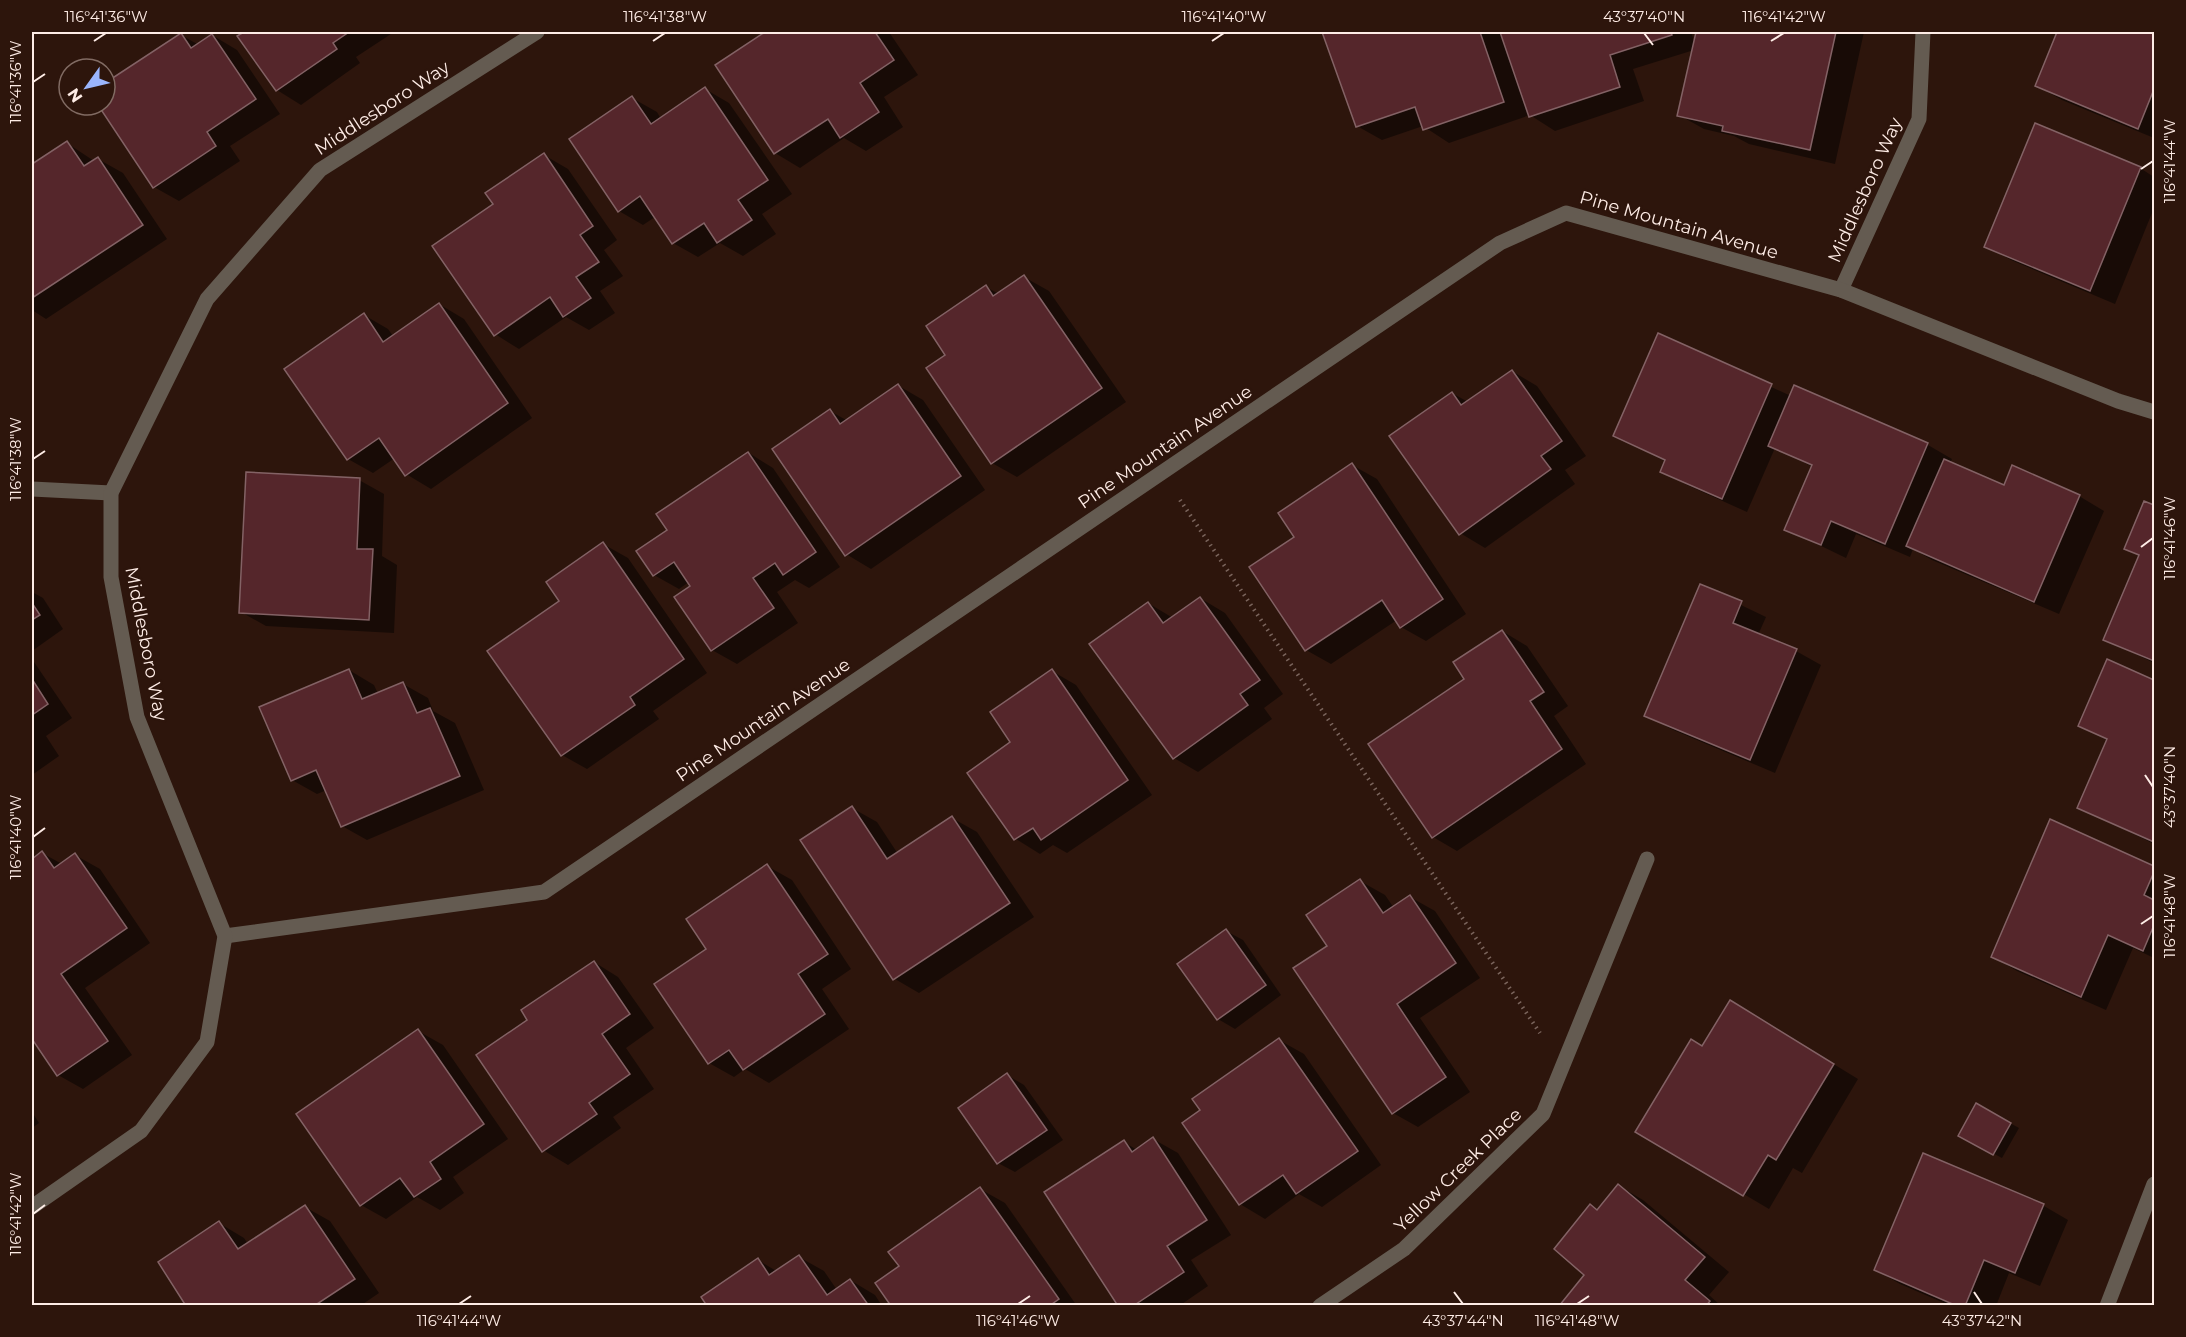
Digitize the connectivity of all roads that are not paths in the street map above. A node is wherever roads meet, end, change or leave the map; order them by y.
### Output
1 (537, 32) edge
2 (1923, 32) edge
3 (1841, 290) junction
4 (2154, 412) edge
5 (32, 489) edge
6 (111, 493) junction
7 (1647, 859) dead end
8 (225, 936) junction
9 (2154, 1184) edge
10 (32, 1207) edge
11 (1320, 1305) edge
12 (2107, 1305) edge

1 - 6 street, Middlesboro Way
2 - 3 street, Middlesboro Way
3 - 4 street, Pine Mountain Avenue
3 - 8 street, Pine Mountain Avenue
5 - 6 street
6 - 8 street, Middlesboro Way
7 - 11 street, Yellow Creek Place
8 - 10 street
9 - 12 street

